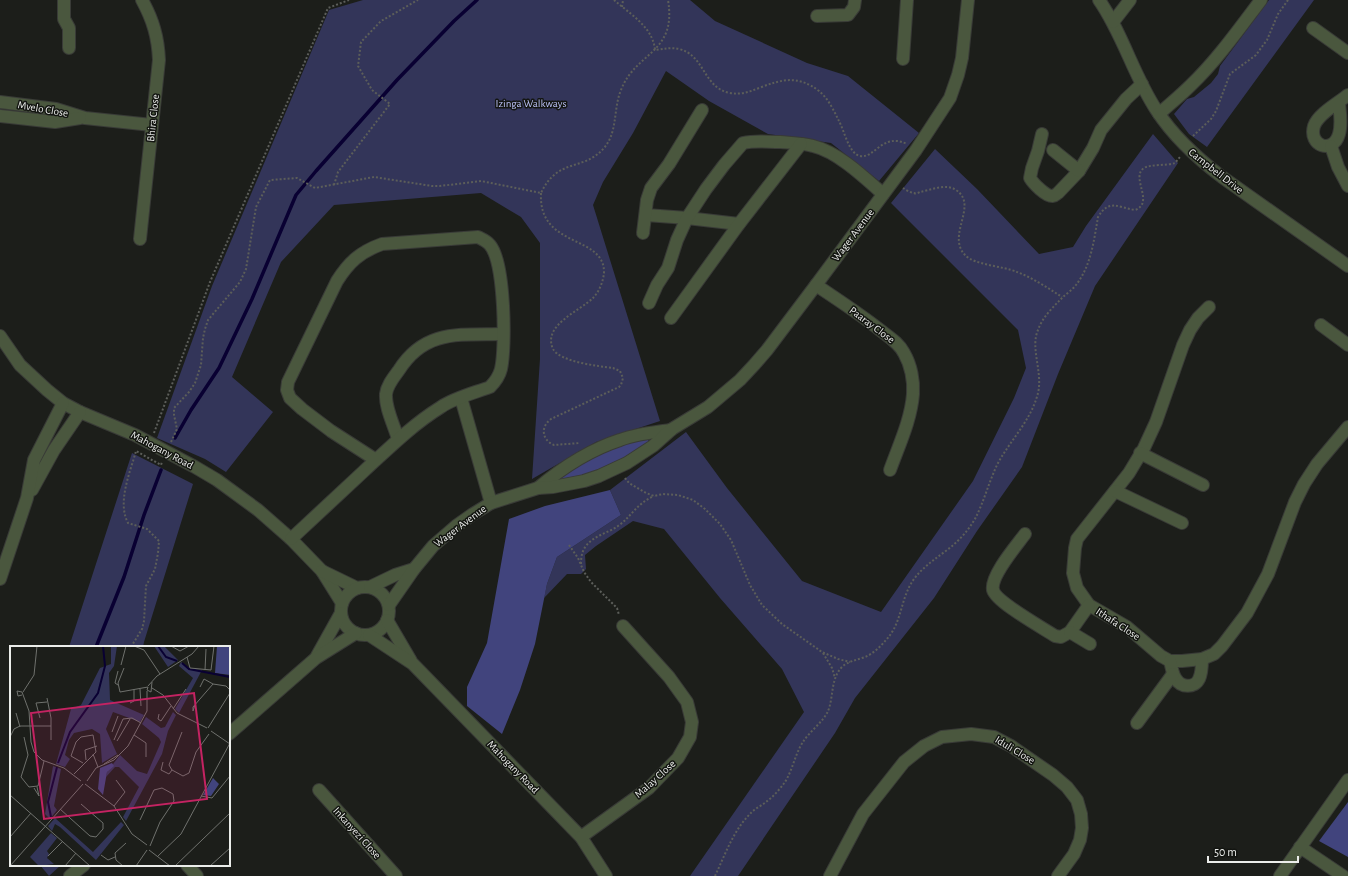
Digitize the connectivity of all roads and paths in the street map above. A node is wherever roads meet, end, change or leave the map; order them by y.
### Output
1 (64, 0) edge
2 (142, 0) edge
3 (349, 0) edge
4 (418, 0) edge
5 (614, 0) edge
6 (623, 0) edge
7 (668, 0) edge
8 (855, 0) edge
9 (907, 0) edge
10 (968, 0) edge
11 (1098, 0) edge
12 (1130, 0) edge
13 (1261, 0) edge
14 (1288, 0) edge
15 (622, 7) junction
16 (817, 16) dead end
17 (1113, 22) junction
18 (1313, 28) dead end
19 (69, 48) dead end
20 (655, 50) junction
21 (1348, 53) edge
22 (903, 59) dead end
23 (1142, 84) junction
24 (1348, 95) edge
25 (0, 102) edge
26 (1339, 103) junction
27 (702, 110) dead end
28 (1159, 114) junction
29 (0, 116) edge
30 (85, 118) junction
31 (152, 125) junction
32 (1042, 134) dead end
33 (801, 144) junction
34 (1331, 146) junction
35 (1186, 148) junction
36 (916, 150) junction
37 (1053, 150) dead end
38 (1079, 171) junction
39 (905, 182) dead end
40 (334, 185) junction
41 (1348, 186) edge
42 (541, 193) junction
43 (883, 194) junction
44 (646, 215) junction
45 (688, 218) junction
46 (739, 224) junction
47 (643, 233) dead end
48 (140, 239) dead end
49 (1348, 266) edge
50 (816, 285) junction
51 (1063, 297) junction
52 (649, 303) dead end
53 (1209, 307) dead end
54 (671, 318) dead end
55 (1321, 325) dead end
56 (503, 334) junction
57 (0, 336) edge
58 (1348, 345) edge
59 (461, 398) junction
60 (63, 403) junction
61 (80, 412) junction
62 (1348, 427) edge
63 (672, 429) junction
64 (398, 439) junction
65 (147, 442) junction
66 (586, 442) dead end
67 (166, 452) junction
68 (1140, 453) junction
69 (376, 460) junction
70 (617, 468) junction
71 (890, 470) dead end
72 (1203, 485) dead end
73 (538, 488) junction
74 (1115, 491) junction
75 (654, 496) junction
76 (27, 498) junction
77 (491, 502) junction
78 (1182, 523) dead end
79 (1025, 534) dead end
80 (290, 539) junction
81 (569, 546) dead end
82 (581, 564) junction
83 (414, 569) junction
84 (322, 571) junction
85 (0, 579) edge
86 (370, 587) junction
87 (357, 588) junction
88 (389, 605) junction
89 (1089, 605) junction
90 (341, 608) junction
91 (387, 620) junction
92 (623, 626) joint
93 (1070, 632) junction
94 (356, 633) junction
95 (369, 635) junction
96 (1090, 644) dead end
97 (132, 646) edge
98 (822, 652) junction
99 (316, 658) junction
100 (1202, 659) junction
101 (1170, 661) junction
102 (850, 662) junction
103 (413, 664) junction
104 (1173, 674) junction
105 (835, 679) junction
106 (1137, 723) dead end
107 (230, 733) edge
108 (1348, 780) edge
109 (319, 790) dead end
110 (581, 837) junction
111 (1300, 847) junction
112 (83, 866) edge
113 (188, 866) edge
114 (70, 876) edge
115 (197, 876) edge
116 (396, 876) edge
117 (606, 876) edge
118 (715, 876) edge
119 (830, 876) edge
120 (1058, 876) edge
121 (1280, 876) edge
122 (1343, 876) edge

1 - 19 street
2 - 31 street, Bhira Close
3 - 65 path
4 - 40 path
5 - 15 path
6 - 15 path
7 - 20 path
8 - 16 street
9 - 22 street
10 - 36 street, Wager Avenue
11 - 17 street, Campbell Drive
12 - 17 street
13 - 28 street
14 - 35 path
15 - 20 path
17 - 23 street, Campbell Drive
18 - 21 street
20 - 36 path
20 - 42 path
23 - 28 street, Campbell Drive
23 - 38 street
24 - 26 street
25 - 30 street, Mvelo Close
26 - 34 street
26 - 34 street
27 - 44 street
28 - 35 street, Campbell Drive
29 - 30 street, Mvelo Close
30 - 31 street, Mvelo Close
31 - 48 street, Bhira Close
32 - 38 street
33 - 43 street
33 - 45 street
33 - 46 street
34 - 41 street
35 - 49 street, Campbell Drive
35 - 51 path
36 - 43 street, Wager Avenue
37 - 38 street
39 - 51 path
40 - 42 path
40 - 67 path
42 - 66 path
43 - 50 street, Wager Avenue
44 - 45 street
44 - 47 street
45 - 46 street
45 - 52 street
46 - 54 street
50 - 63 street, Wager Avenue
50 - 71 street, Paaray Close
51 - 102 path
53 - 68 street, Ithafa Close
55 - 58 street
56 - 59 street
56 - 64 street
56 - 69 street
57 - 60 street, Mahogany Road
59 - 64 street
59 - 77 street
60 - 61 street, Mahogany Road
60 - 76 street
61 - 65 street, Mahogany Road
61 - 76 street
62 - 100 street
63 - 70 street, Wager Avenue
63 - 73 street, Wager Avenue
64 - 69 street
65 - 67 street, Mahogany Road
67 - 80 street, Mahogany Road
67 - 97 path
68 - 72 street
68 - 74 street, Ithafa Close
69 - 80 street
70 - 73 street, Wager Avenue
70 - 75 path
73 - 77 street, Wager Avenue
74 - 78 street
74 - 89 street, Ithafa Close
75 - 82 path
75 - 98 path
76 - 85 street
77 - 83 street, Wager Avenue
79 - 93 street
80 - 84 street, Mahogany Road
81 - 82 path
82 - 92 path
83 - 86 street
83 - 88 street, Wager Avenue
84 - 87 street, Mahogany Road
84 - 90 street, Mahogany Road
86 - 87 street
86 - 88 street
87 - 90 street
88 - 91 street
89 - 93 street
89 - 101 street, Ithafa Close
90 - 94 street
90 - 99 street
91 - 95 street
91 - 103 street, Mahogany Road
92 - 110 street, Malay Close
93 - 96 street
94 - 95 street
94 - 99 street
95 - 103 street, Mahogany Road
98 - 102 path
98 - 105 path
99 - 107 street
100 - 101 street
100 - 104 street
101 - 104 street
102 - 105 path
103 - 110 street, Mahogany Road
104 - 106 street
105 - 118 path
108 - 111 street
109 - 116 street, Inkanyezi Close
110 - 117 street, Mahogany Road
111 - 121 street
111 - 122 street
112 - 114 street
113 - 115 street
119 - 120 street, Iduli Close

